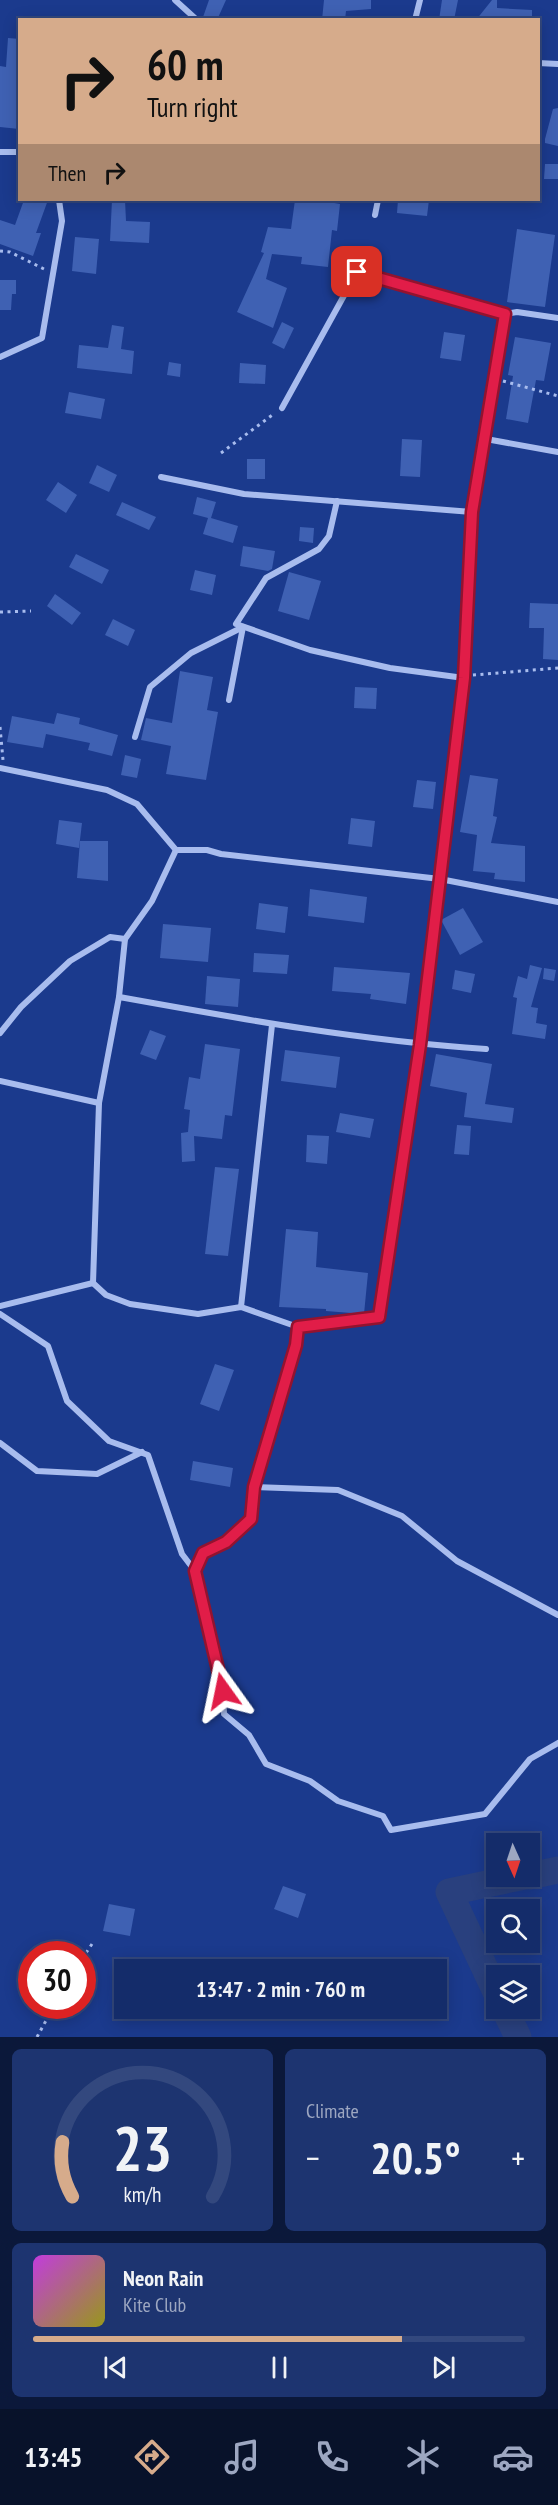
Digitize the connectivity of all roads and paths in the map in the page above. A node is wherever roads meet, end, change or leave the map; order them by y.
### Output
1 (175, 0) edge
2 (420, 0) edge
3 (195, 18) edge
4 (416, 18) edge
5 (540, 63) edge
6 (558, 64) edge
7 (0, 152) edge
8 (18, 152) edge
9 (60, 201) edge
10 (378, 201) edge
11 (375, 215) dead end
12 (0, 251) edge
13 (52, 273) junction
14 (505, 314) junction
15 (558, 318) edge
16 (0, 357) edge
17 (495, 380) junction
18 (558, 396) edge
19 (282, 408) joint
20 (486, 439) junction
21 (558, 452) edge
22 (221, 453) dead end
23 (160, 477) dead end
24 (338, 501) junction
25 (472, 512) junction
26 (31, 611) dead end
27 (0, 612) edge
28 (243, 627) junction
29 (558, 668) edge
30 (464, 677) junction
31 (229, 700) dead end
32 (0, 727) edge
33 (135, 736) dead end
34 (2, 768) edge
35 (176, 850) junction
36 (440, 879) junction
37 (558, 902) edge
38 (125, 939) junction
39 (119, 996) junction
40 (272, 1025) junction
41 (0, 1033) edge
42 (420, 1045) junction
43 (486, 1049) dead end
44 (0, 1081) edge
45 (99, 1103) junction
46 (93, 1283) junction
47 (0, 1305) edge
48 (241, 1307) junction
49 (0, 1314) edge
50 (298, 1327) junction
51 (0, 1443) edge
52 (142, 1452) junction
53 (254, 1487) junction
54 (195, 1571) junction
55 (558, 1616) edge
56 (558, 1743) edge
57 (47, 2019) edge
58 (37, 2037) edge

1 - 3 street
2 - 4 street
5 - 6 street
7 - 8 street
9 - 13 street
10 - 11 street
12 - 13 path
13 - 16 street
14 - 15 street
14 - 17 street
14 - 19 street
17 - 18 path
17 - 20 street
19 - 22 path
20 - 21 street
20 - 25 street
23 - 24 street
24 - 25 street
24 - 28 street
25 - 30 street
26 - 27 path
28 - 30 street
28 - 31 street
28 - 33 street
29 - 30 path
30 - 36 street
32 - 34 path
34 - 35 street
35 - 36 street
35 - 38 street
36 - 37 street
36 - 42 street
38 - 39 street
38 - 41 street
39 - 40 street
39 - 45 street
40 - 42 street
40 - 48 street
42 - 43 street
42 - 50 street
44 - 45 street
45 - 46 street
46 - 47 street
46 - 48 street
48 - 50 street
49 - 52 street
50 - 53 street
51 - 52 street
52 - 54 street
53 - 54 street
53 - 55 street
54 - 56 street
57 - 58 path

